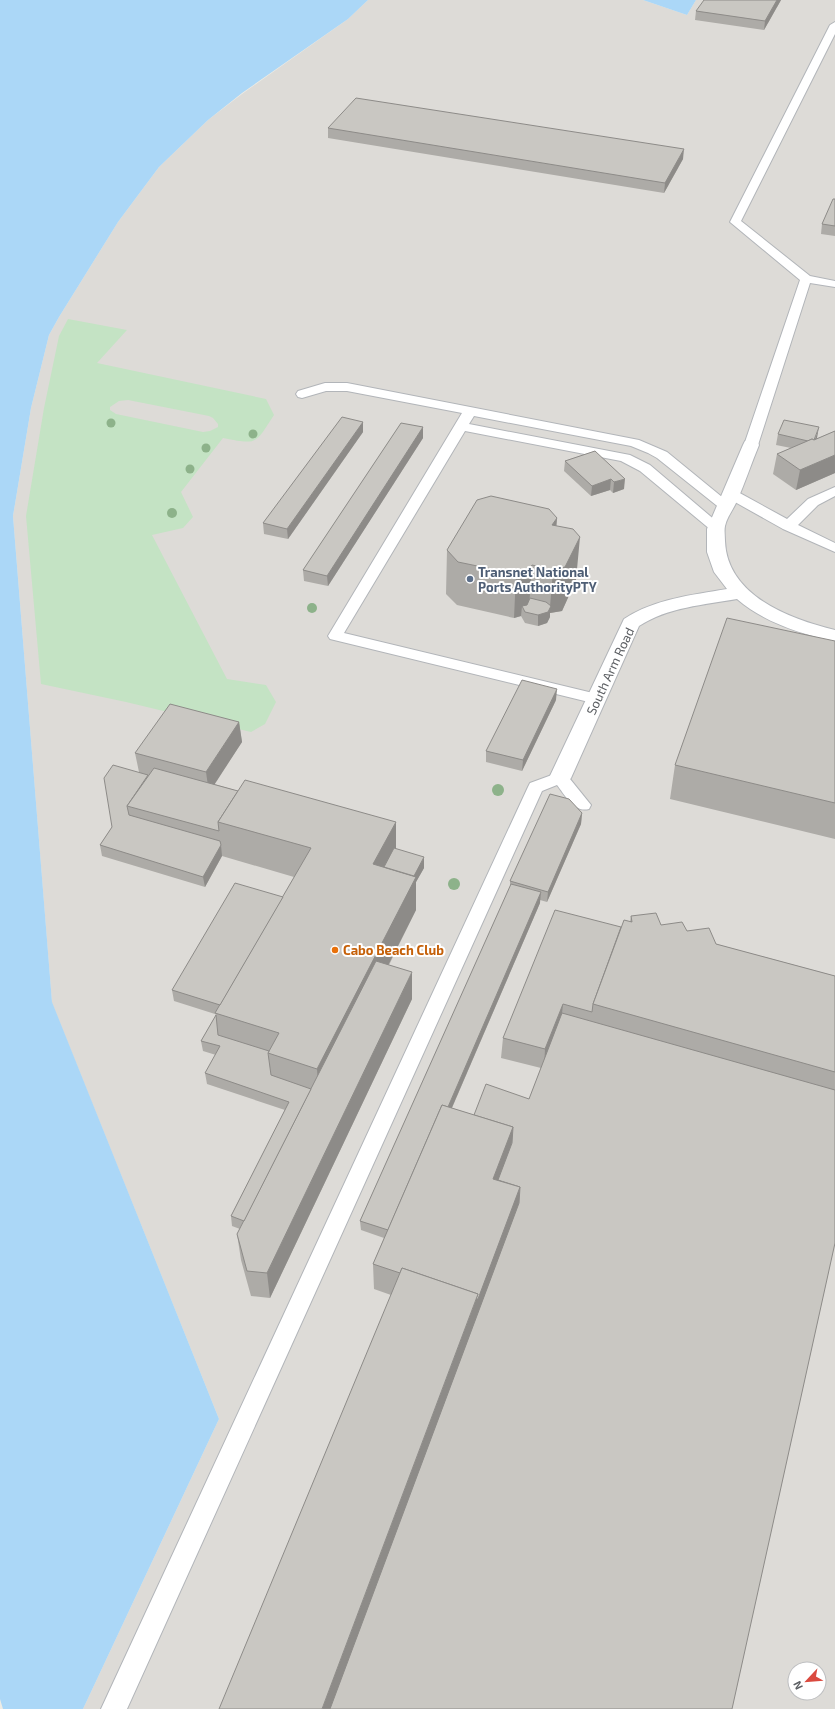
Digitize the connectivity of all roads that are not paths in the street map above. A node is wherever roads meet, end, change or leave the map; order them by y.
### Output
1 (835, 25) edge
2 (806, 279) junction
3 (835, 284) edge
4 (302, 394) dead end
5 (470, 412) junction
6 (462, 426) junction
7 (751, 445) joint
8 (835, 491) edge
9 (728, 500) junction
10 (788, 526) junction
11 (716, 527) junction
12 (835, 548) edge
13 (740, 593) junction
14 (835, 636) edge
15 (597, 699) junction
16 (560, 778) junction
17 (583, 805) dead end
18 (114, 1709) edge

1 - 2 lane
2 - 3 lane
2 - 7 lane
4 - 5 lane
5 - 6 lane
5 - 9 lane
6 - 11 lane
6 - 15 lane
7 - 9 street
8 - 10 lane
9 - 10 lane
9 - 11 street
10 - 12 lane
11 - 13 street
13 - 14 street
13 - 15 street, South Arm Road
15 - 16 street, South Arm Road
16 - 17 lane
16 - 18 lane

